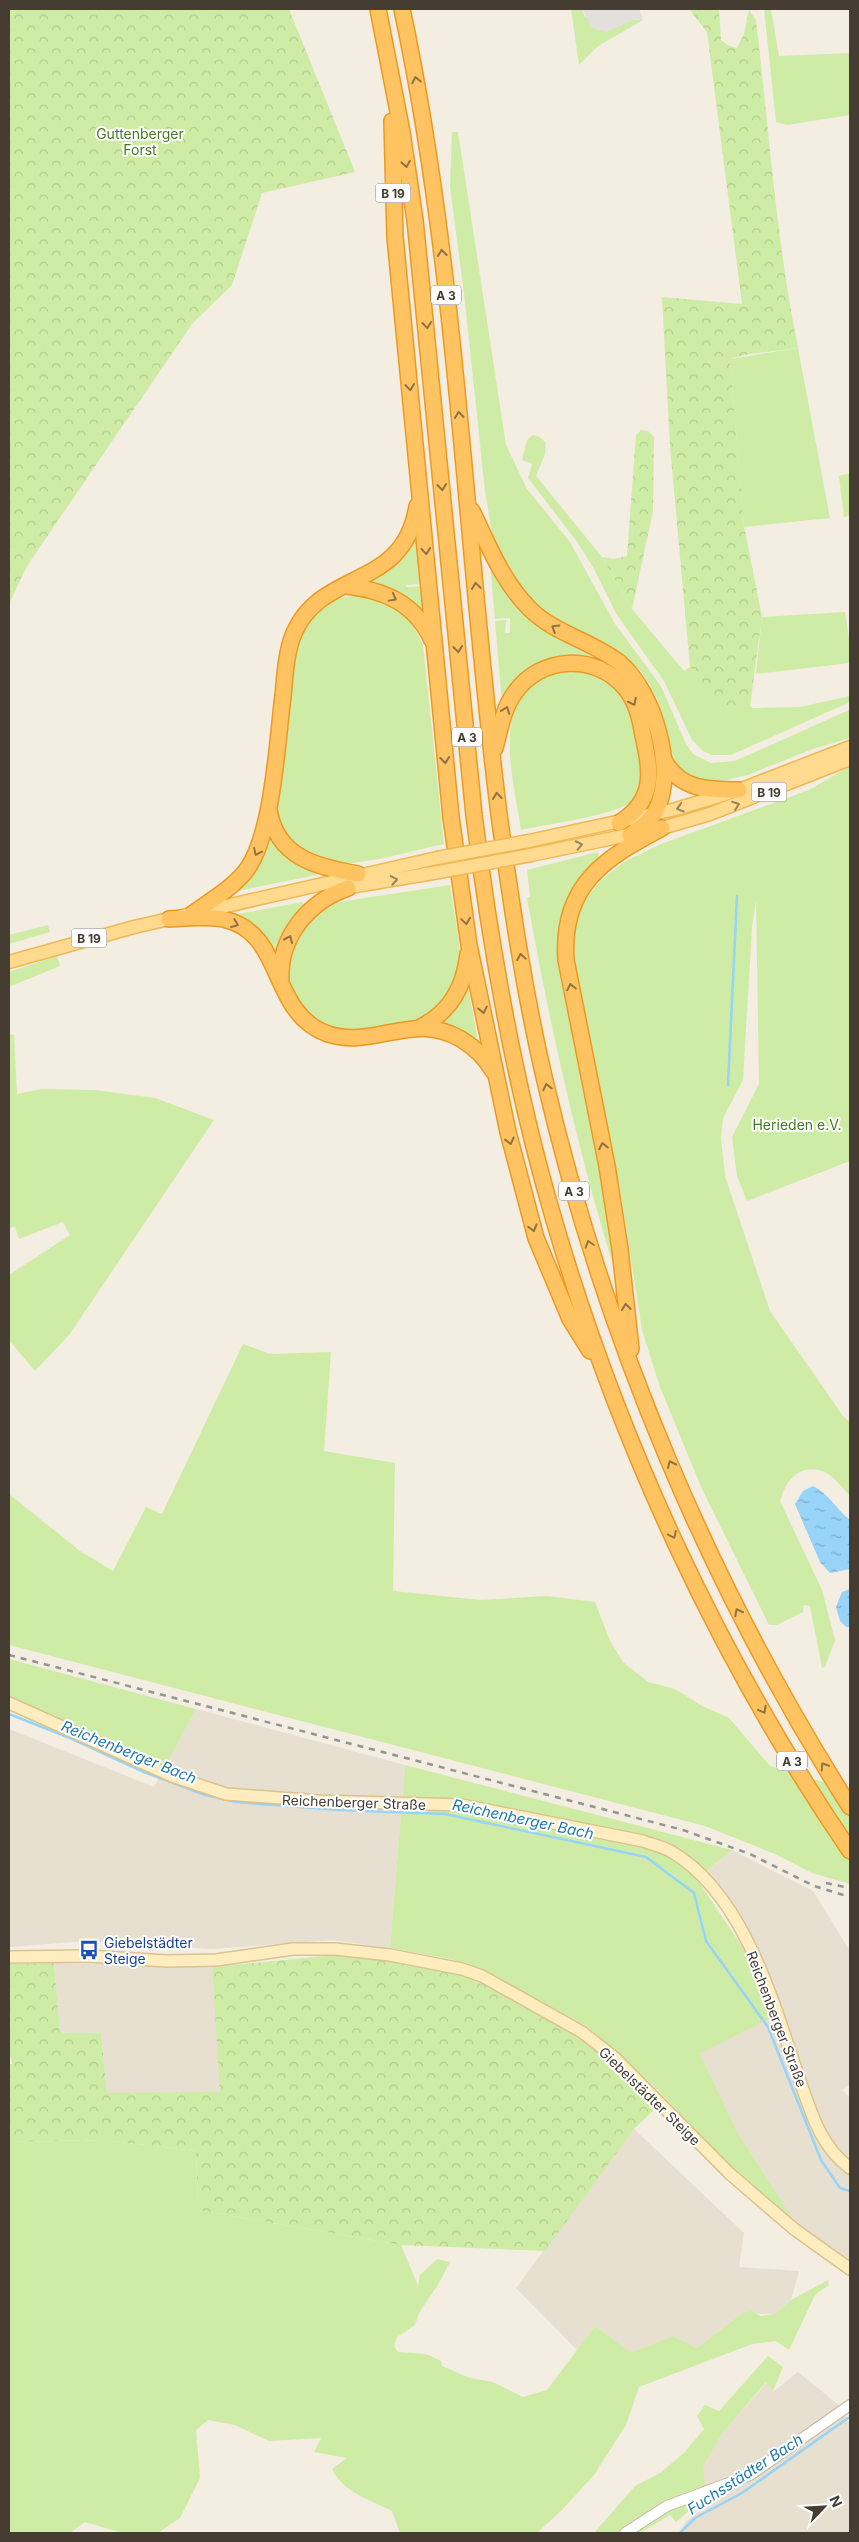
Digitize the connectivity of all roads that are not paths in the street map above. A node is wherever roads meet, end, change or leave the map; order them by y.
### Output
1 (378, 9) edge
2 (402, 9) edge
3 (392, 82) junction
4 (420, 484) junction
5 (467, 501) junction
6 (346, 586) junction
7 (435, 648) junction
8 (850, 747) edge
9 (493, 756) junction
10 (663, 756) junction
11 (850, 759) edge
12 (739, 790) junction
13 (268, 805) junction
14 (658, 821) junction
15 (619, 823) junction
16 (630, 835) joint
17 (358, 874) junction
18 (348, 888) junction
19 (244, 903) junction
20 (192, 914) junction
21 (170, 919) junction
22 (469, 945) junction
23 (9, 962) edge
24 (281, 987) junction
25 (421, 1027) junction
26 (496, 1077) junction
27 (634, 1372) junction
28 (608, 1380) junction
29 (9, 1703) edge
30 (850, 1807) edge
31 (850, 1851) edge
32 (9, 1957) edge
33 (850, 2168) edge
34 (850, 2269) edge
35 (850, 2405) edge
36 (625, 2533) edge

1 - 3 highway, A 3
5 -> 2 highway, A 3
3 -> 4 highway, B 19
3 -> 28 highway, A 3
4 - 6 highway, B 19
4 -> 7 highway, A 3
9 -> 5 highway, A 3
10 -> 5 highway, A 3
6 -> 7 highway, A 3
6 - 13 highway
7 -> 22 highway, A 3
8 - 12 main road, B 19
9 -> 15 highway
27 -> 9 highway, A 3
10 - 12 highway, A 3
10 - 14 highway, A 3
14 -> 11 main road, B 19
12 -> 14 main road, B 19
13 - 17 highway
13 -> 20 highway, B 19
14 - 15 main road, B 19
14 - 16 highway
27 -> 14 highway
15 - 17 main road, B 19, bridge
18 -> 16 main road, B 19, bridge
17 - 19 main road, B 19
18 - 19 main road, B 19
24 -> 18 highway, B 19
19 - 20 main road, B 19
20 - 21 main road, B 19
21 - 23 main road, B 19
21 -> 24 highway
22 - 25 highway
22 -> 26 highway, A 3
24 - 25 highway
25 - 26 highway, A 3
26 -> 28 highway, A 3
30 -> 27 highway, A 3
28 -> 31 highway, A 3
29 - 33 main road, Reichenberger Straße
32 - 34 main road, Giebelstädter Steige
35 - 36 street

